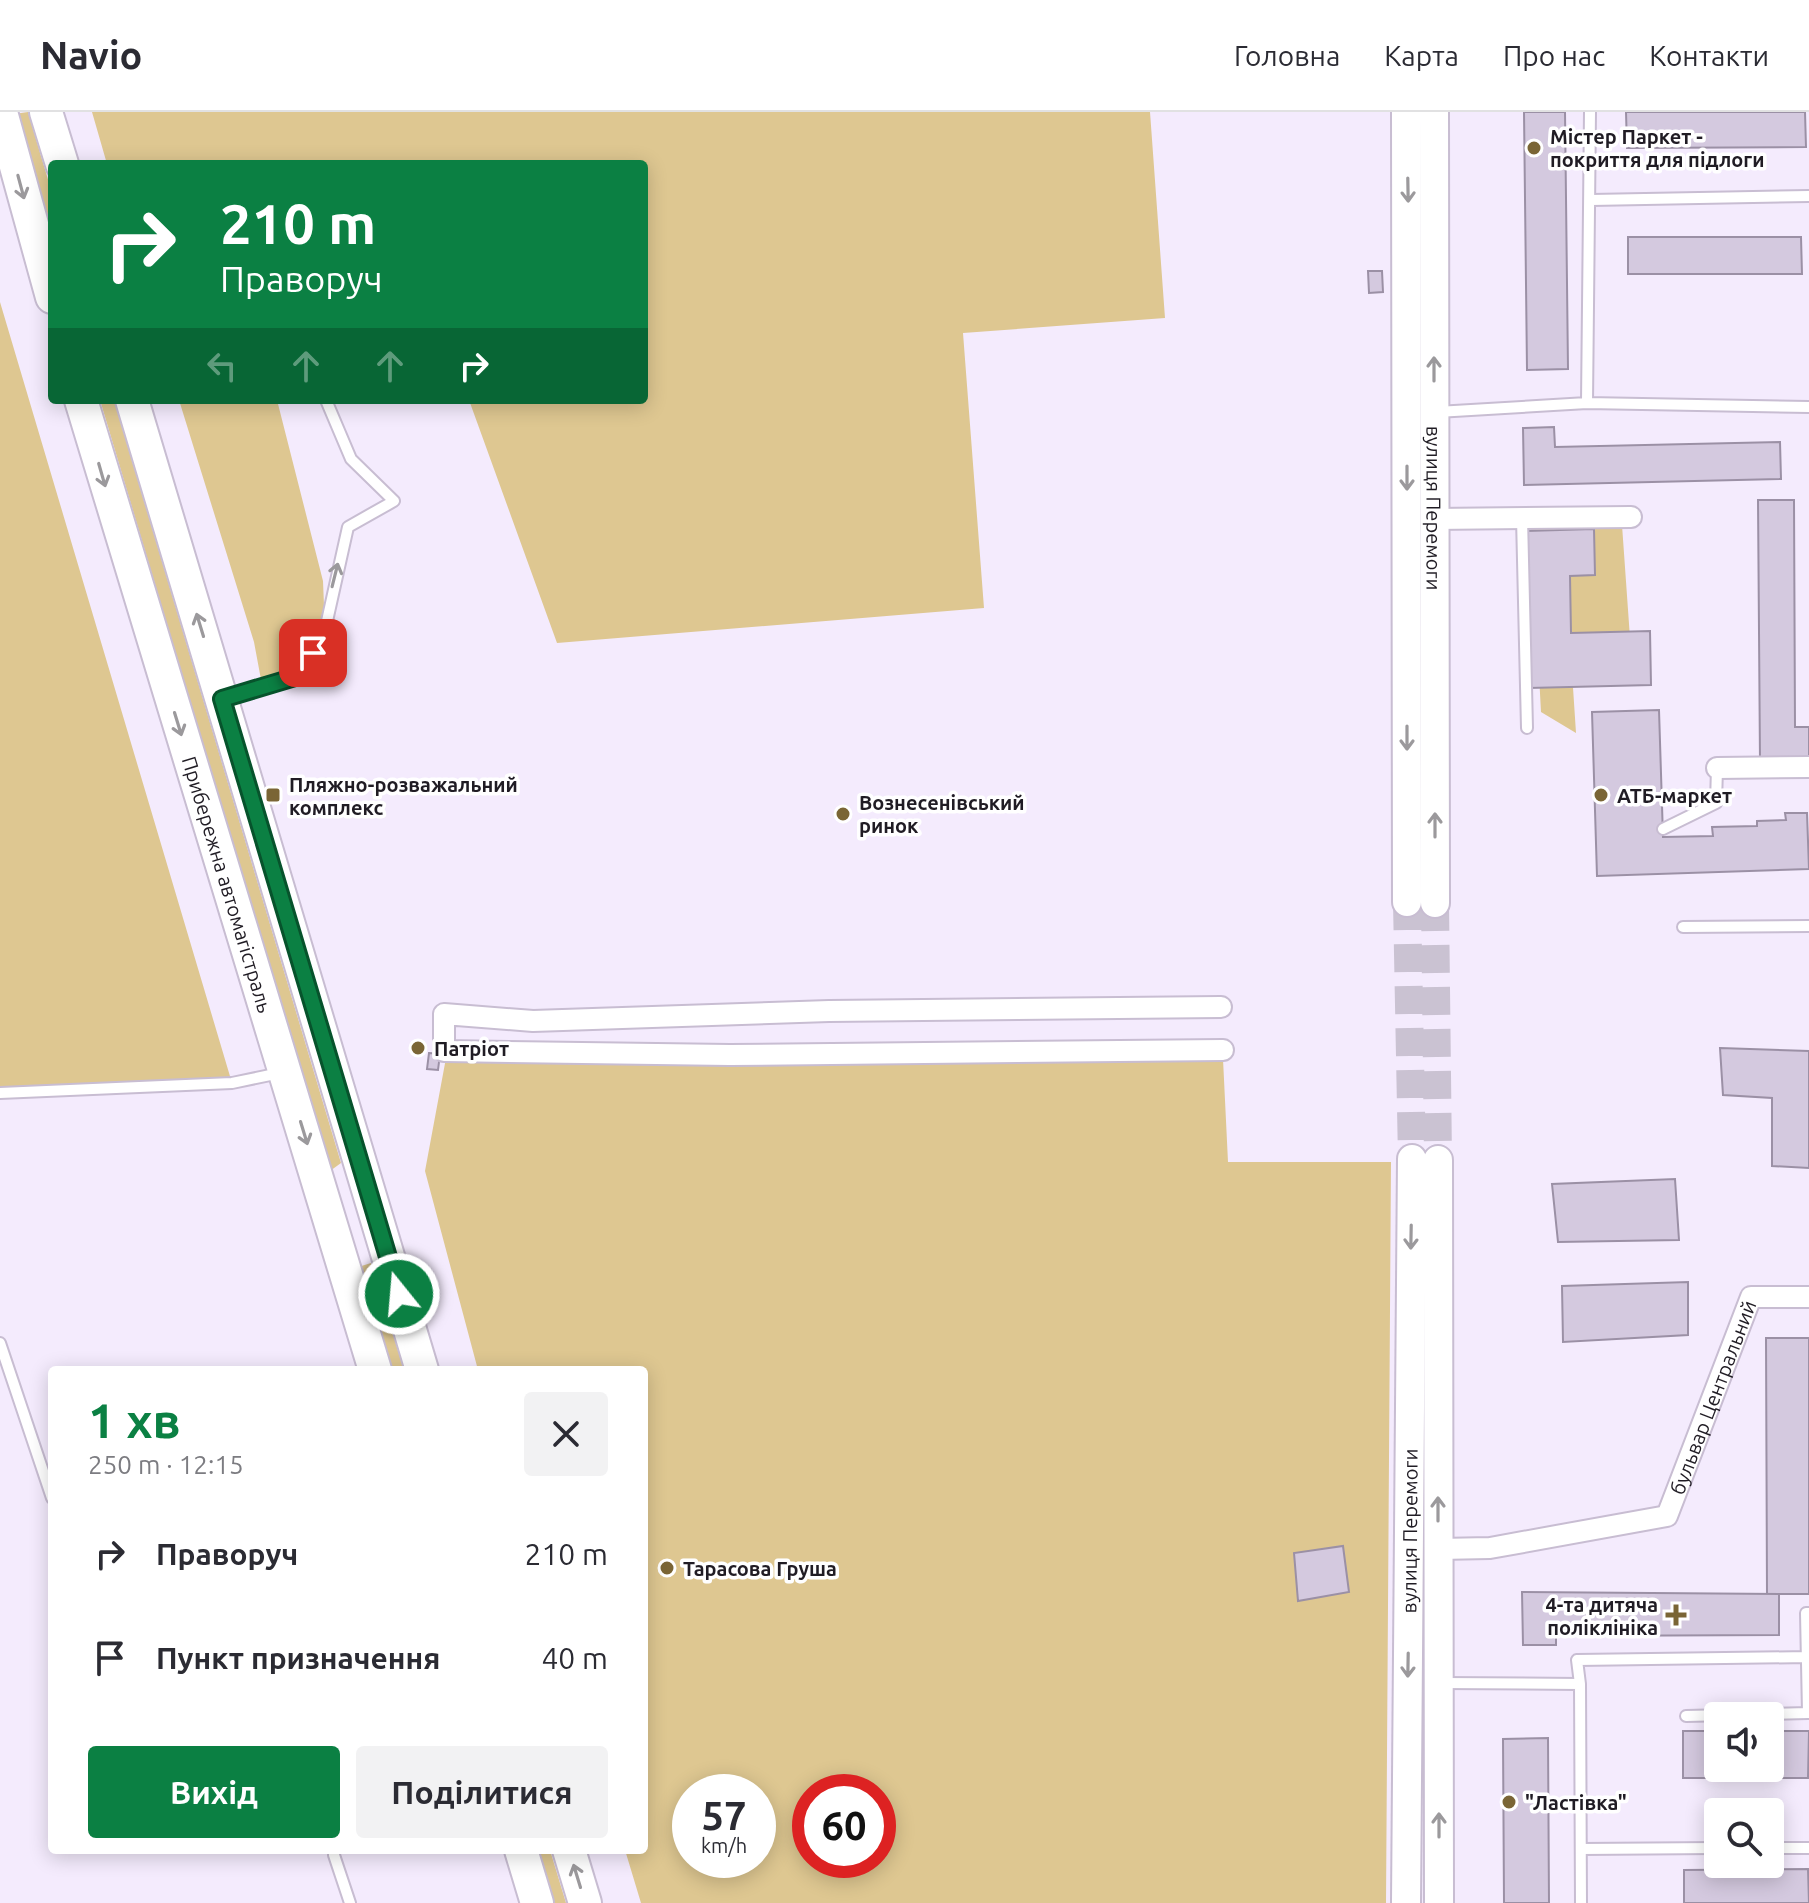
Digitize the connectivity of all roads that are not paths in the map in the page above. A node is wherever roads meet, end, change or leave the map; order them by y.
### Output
1 (1, 112) edge
2 (46, 112) edge
3 (1434, 112) edge
4 (1590, 112) edge
5 (1402, 121) edge
6 (61, 160) edge
7 (1809, 196) edge
8 (1591, 200) junction
9 (48, 282) edge
10 (1587, 403) junction
11 (82, 404) edge
12 (133, 404) edge
13 (328, 404) edge
14 (1809, 407) edge
15 (1434, 412) junction
16 (1631, 517) dead end
17 (1522, 518) junction
18 (1434, 519) junction
19 (222, 699) junction
20 (1527, 728) dead end
21 (1809, 767) edge
22 (1717, 768) joint
23 (1663, 829) dead end
24 (1407, 902) tunnel mouth
25 (1435, 903) tunnel mouth
26 (1809, 926) edge
27 (1683, 927) dead end
28 (1221, 1007) dead end
29 (1223, 1050) dead end
30 (286, 1072) junction
31 (0, 1093) edge
32 (356, 1151) junction
33 (321, 1188) junction
34 (344, 1266) junction
35 (392, 1269) junction
36 (1809, 1297) edge
37 (0, 1343) edge
38 (374, 1366) edge
39 (421, 1366) edge
40 (48, 1486) edge
41 (1408, 1547) junction
42 (1439, 1549) junction
43 (1439, 1593) junction
44 (1408, 1594) junction
45 (1809, 1613) edge
46 (1808, 1657) edge
47 (1439, 1683) junction
48 (1580, 1684) junction
49 (1808, 1713) edge
50 (1686, 1716) dead end
51 (1704, 1848) edge
52 (1784, 1848) edge
53 (1809, 1848) edge
54 (1581, 1849) junction
55 (522, 1854) edge
56 (570, 1854) edge
57 (334, 1855) dead end
58 (350, 1903) edge
59 (537, 1903) edge
60 (585, 1903) edge
61 (1406, 1903) edge
62 (1439, 1903) edge
63 (1581, 1903) edge

1 -> 9 main road
2 - 6 main road
15 -> 3 main road, вулиця Перемоги
4 - 8 lane
5 -> 24 main road, вулиця Перемоги
7 - 8 lane
8 - 10 lane
10 - 14 lane
10 - 15 lane
11 -> 30 main road, Прибережна автомагістраль
19 -> 12 main road
19 -> 13 lane
15 - 18 main road, вулиця Перемоги
16 - 17 street
17 - 18 street
17 - 20 lane
25 -> 18 main road, вулиця Перемоги
19 - 32 main road
21 - 22 street
22 - 23 lane
26 - 27 lane
28 - 29 street
30 - 31 lane
30 -> 33 main road, Прибережна автомагістраль
32 - 33 main road
32 - 35 main road
33 - 34 main road, Прибережна автомагістраль
34 - 35 main road
34 - 38 main road, Прибережна автомагістраль
35 - 39 main road
36 - 42 street, бульвар Центральний
37 - 40 lane
41 - 42 main road
42 -> 41 main road, вулиця Перемоги
41 - 44 main road, вулиця Перемоги
42 - 43 main road, вулиця Перемоги
43 - 44 main road
43 - 47 main road, вулиця Перемоги
44 -> 61 main road, вулиця Перемоги
45 - 46 lane
46 - 48 lane
46 - 49 lane
47 - 48 lane
62 -> 47 main road, вулиця Перемоги
48 - 54 lane
49 - 50 lane
51 - 54 lane
52 - 53 lane
54 - 63 lane
55 - 59 main road
60 -> 56 main road
57 - 58 lane

